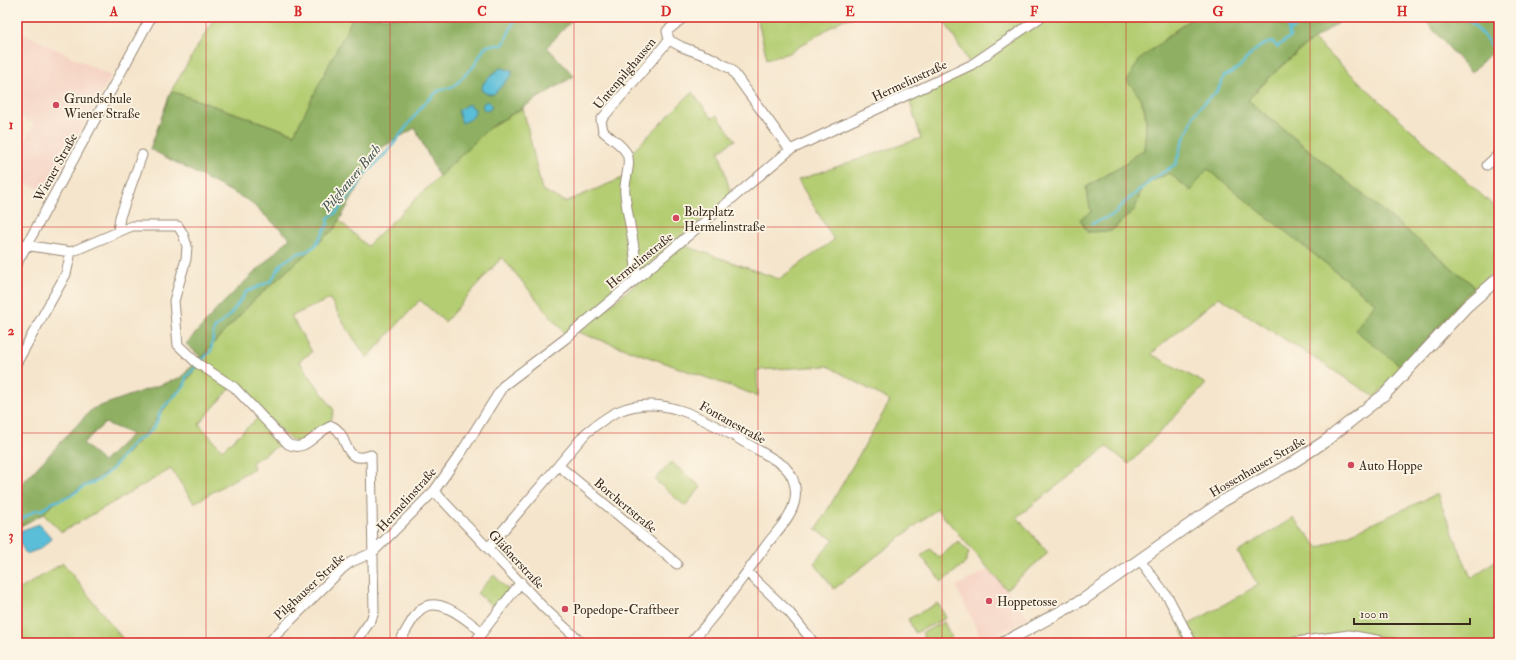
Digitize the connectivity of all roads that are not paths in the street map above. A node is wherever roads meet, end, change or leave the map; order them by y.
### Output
1 (151, 17) edge
2 (684, 17) edge
3 (1040, 17) edge
4 (669, 40) junction
5 (790, 150) junction
6 (1499, 154) edge
7 (142, 155) dead end
8 (1487, 165) dead end
9 (118, 231) junction
10 (17, 244) edge
11 (27, 246) junction
12 (71, 252) junction
13 (17, 263) edge
14 (1499, 278) edge
15 (636, 279) junction
16 (17, 362) edge
17 (559, 466) junction
18 (434, 491) junction
19 (488, 548) junction
20 (372, 553) junction
21 (1141, 560) junction
22 (677, 564) dead end
23 (747, 572) junction
24 (521, 582) junction
25 (482, 632) junction
26 (268, 643) edge
27 (355, 643) edge
28 (399, 643) edge
29 (474, 643) edge
30 (582, 643) edge
31 (690, 643) edge
32 (814, 643) edge
33 (1003, 643) edge
34 (1192, 643) edge
35 (1288, 643) edge
36 (1393, 643) edge

1 - 11 street, Wiener Straße
2 - 4 street, Untenpilghausen
3 - 5 street, Hermelinstraße
4 - 5 street, Untenpilghausen
4 - 15 street, Untenpilghausen
5 - 15 street, Hermelinstraße
6 - 8 street
7 - 9 street
9 - 12 street
9 - 20 street
10 - 11 street
11 - 12 street
11 - 13 street, Wiener Straße
12 - 16 street
14 - 21 street, Hossenhauser Straße
15 - 18 street, Hermelinstraße
17 - 19 street, Fontanestraße
17 - 22 street, Borchertstraße
17 - 23 street, Fontanestraße
18 - 19 street, Gläßnerstraße
18 - 20 street, Hermelinstraße
19 - 24 street, Gläßnerstraße
20 - 26 street, Pilghauser Straße
20 - 27 street
21 - 33 street, Hossenhauser Straße
21 - 34 street
23 - 31 street, Fontanestraße
23 - 32 street
24 - 25 street
24 - 30 street, Gläßnerstraße
25 - 28 street
25 - 29 street
35 - 36 street

